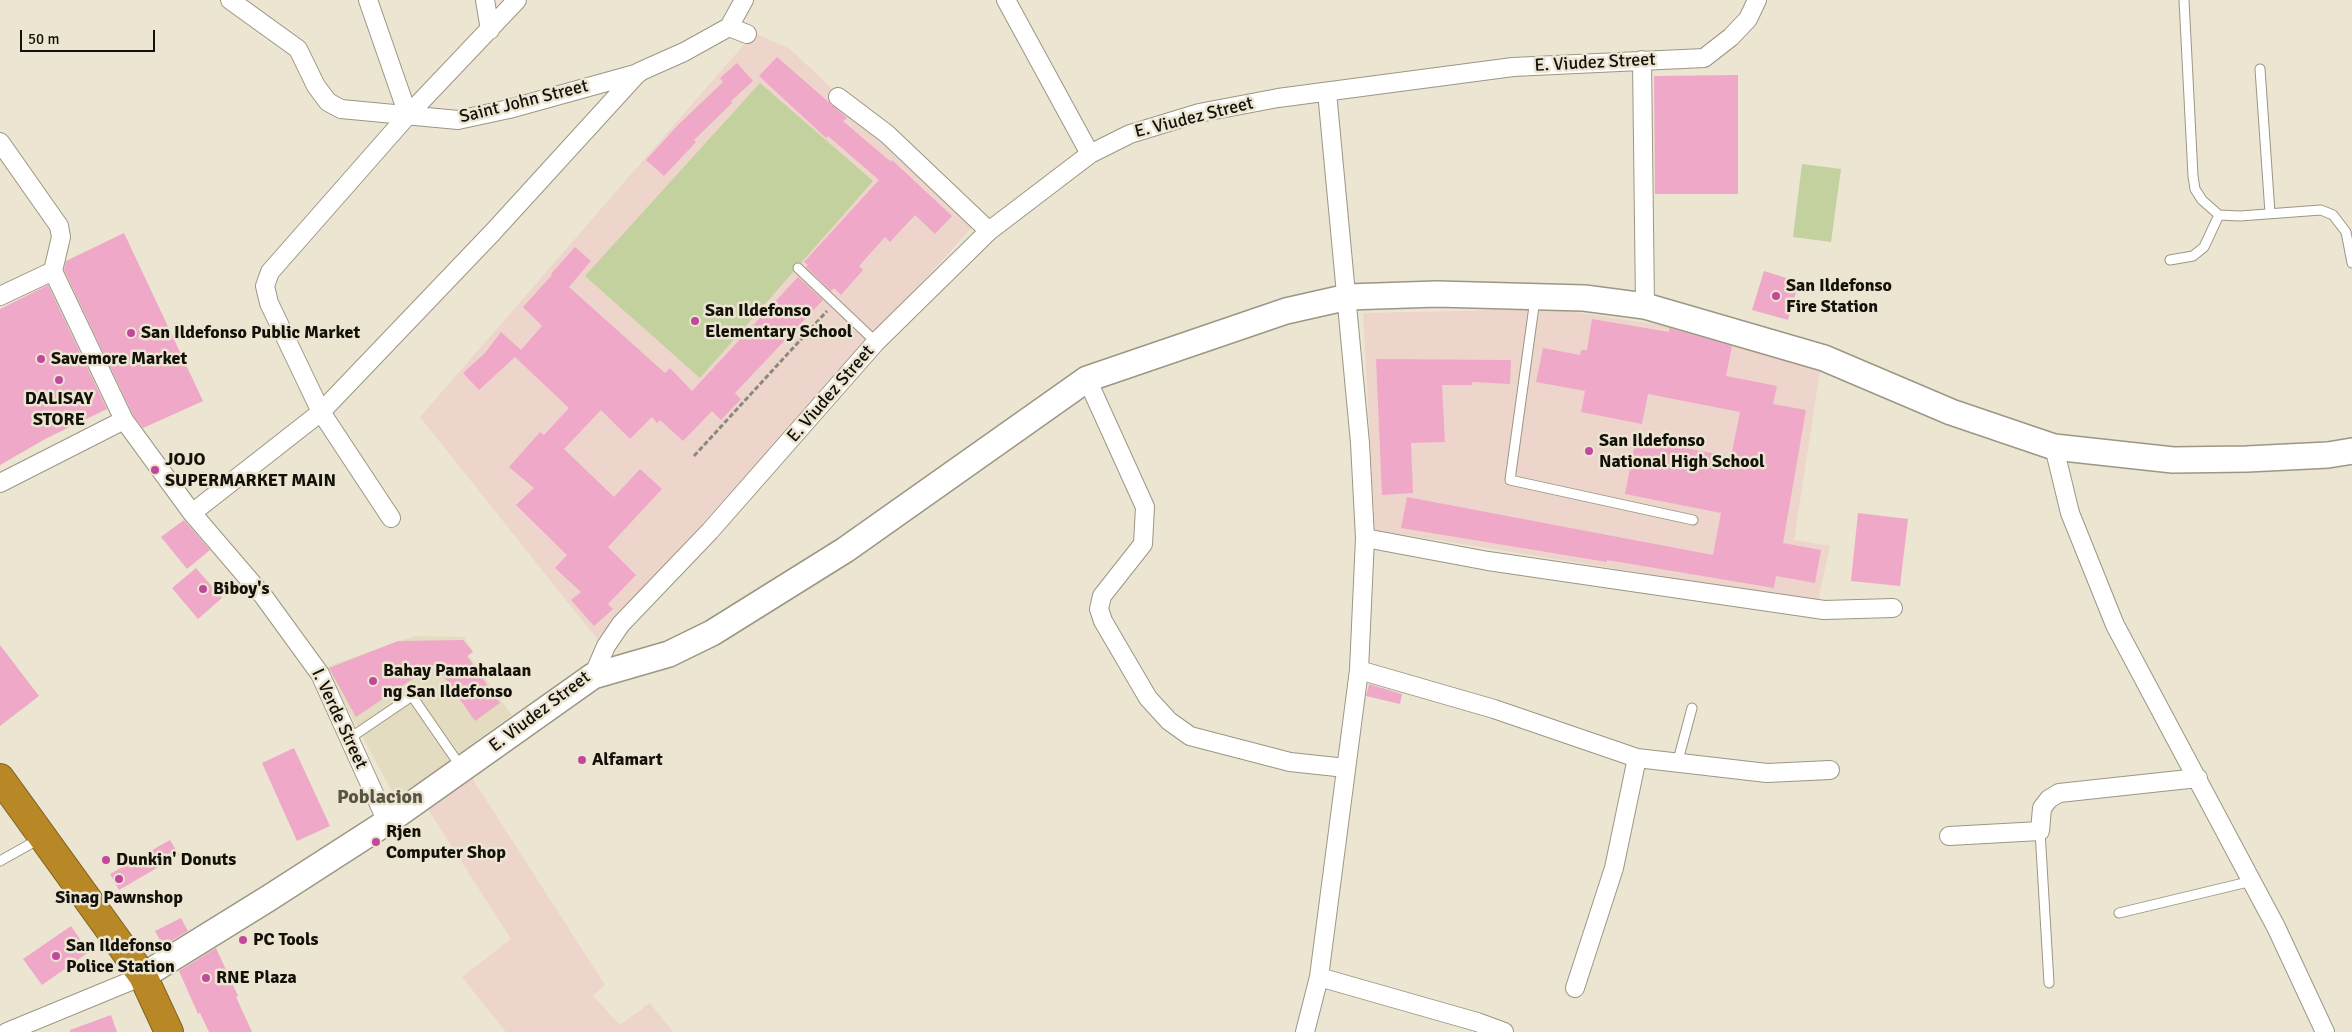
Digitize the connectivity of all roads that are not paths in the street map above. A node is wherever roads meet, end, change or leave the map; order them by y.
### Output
1 (230, 0) edge
2 (368, 0) edge
3 (485, 0) edge
4 (516, 0) edge
5 (744, 0) edge
6 (1006, 0) edge
7 (1757, 0) edge
8 (2184, 0) edge
9 (729, 26) junction
10 (490, 30) junction
11 (747, 34) dead end
12 (1642, 60) junction
13 (2260, 69) dead end
14 (639, 72) junction
15 (1327, 92) junction
16 (838, 97) dead end
17 (408, 115) junction
18 (0, 142) edge
19 (1090, 154) junction
20 (2270, 213) junction
21 (2219, 215) junction
22 (988, 231) junction
23 (2170, 260) dead end
24 (2352, 263) edge
25 (798, 268) dead end
26 (53, 271) junction
27 (0, 296) edge
28 (1535, 296) junction
29 (1348, 298) junction
30 (1645, 306) junction
31 (876, 342) junction
32 (1087, 378) junction
33 (321, 412) junction
34 (124, 420) junction
35 (2054, 447) junction
36 (2352, 451) edge
37 (0, 483) edge
38 (192, 513) junction
39 (391, 518) dead end
40 (1693, 520) dead end
41 (1365, 538) junction
42 (1892, 608) dead end
43 (1359, 670) junction
44 (593, 676) junction
45 (1692, 708) dead end
46 (350, 738) junction
47 (1637, 758) junction
48 (1677, 764) junction
49 (1346, 768) junction
50 (462, 769) junction
51 (1830, 770) dead end
52 (0, 778) edge
53 (2198, 778) junction
54 (387, 822) junction
55 (2040, 831) junction
56 (1949, 836) dead end
57 (44, 837) junction
58 (0, 861) edge
59 (2252, 882) junction
60 (2119, 913) dead end
61 (143, 976) junction
62 (1319, 977) junction
63 (2049, 983) dead end
64 (1575, 988) dead end
65 (7, 1032) edge
66 (169, 1032) edge
67 (1305, 1032) edge
68 (1504, 1032) edge
69 (2325, 1032) edge

1 - 17 street, Saint John Street
2 - 17 street
3 - 10 street
4 - 10 street
5 - 9 street
6 - 19 street
7 - 12 street, E. Viudez Street
8 - 21 lane
9 - 11 street
9 - 14 street, Saint John Street
10 - 17 street
12 - 15 street, E. Viudez Street
12 - 30 street
13 - 20 lane
14 - 17 street, Saint John Street
14 - 33 street
15 - 19 street, E. Viudez Street
15 - 29 street
16 - 22 street
17 - 33 street
18 - 26 street
19 - 22 street, E. Viudez Street
20 - 21 lane
20 - 24 lane
21 - 23 lane
22 - 31 street, E. Viudez Street
25 - 31 lane
26 - 27 street
26 - 34 street, I. Verde Street
28 - 29 street
28 - 30 street
28 - 40 lane
29 - 32 street
29 - 41 street
30 - 35 street
31 - 44 street, E. Viudez Street
32 - 44 street
32 - 49 street
33 - 38 street
33 - 39 street
34 - 37 street
34 - 38 street, I. Verde Street
35 - 36 street
35 - 53 street
38 - 46 street, I. Verde Street
41 - 42 street
41 - 43 street
43 - 47 street
43 - 49 street
44 - 50 street, E. Viudez Street
45 - 48 lane
46 - 50 lane
46 - 54 street, I. Verde Street
47 - 48 street
47 - 64 street
48 - 51 street
49 - 62 street
50 - 54 street, E. Viudez Street
52 - 57 highway
53 - 55 street
53 - 59 street
54 - 61 street, E. Viudez Street
55 - 56 street
55 - 63 lane
57 - 58 lane
57 - 61 highway
59 - 60 lane
59 - 69 street
61 - 65 street, E. Viudez Street
61 - 66 highway
62 - 67 street
62 - 68 street

